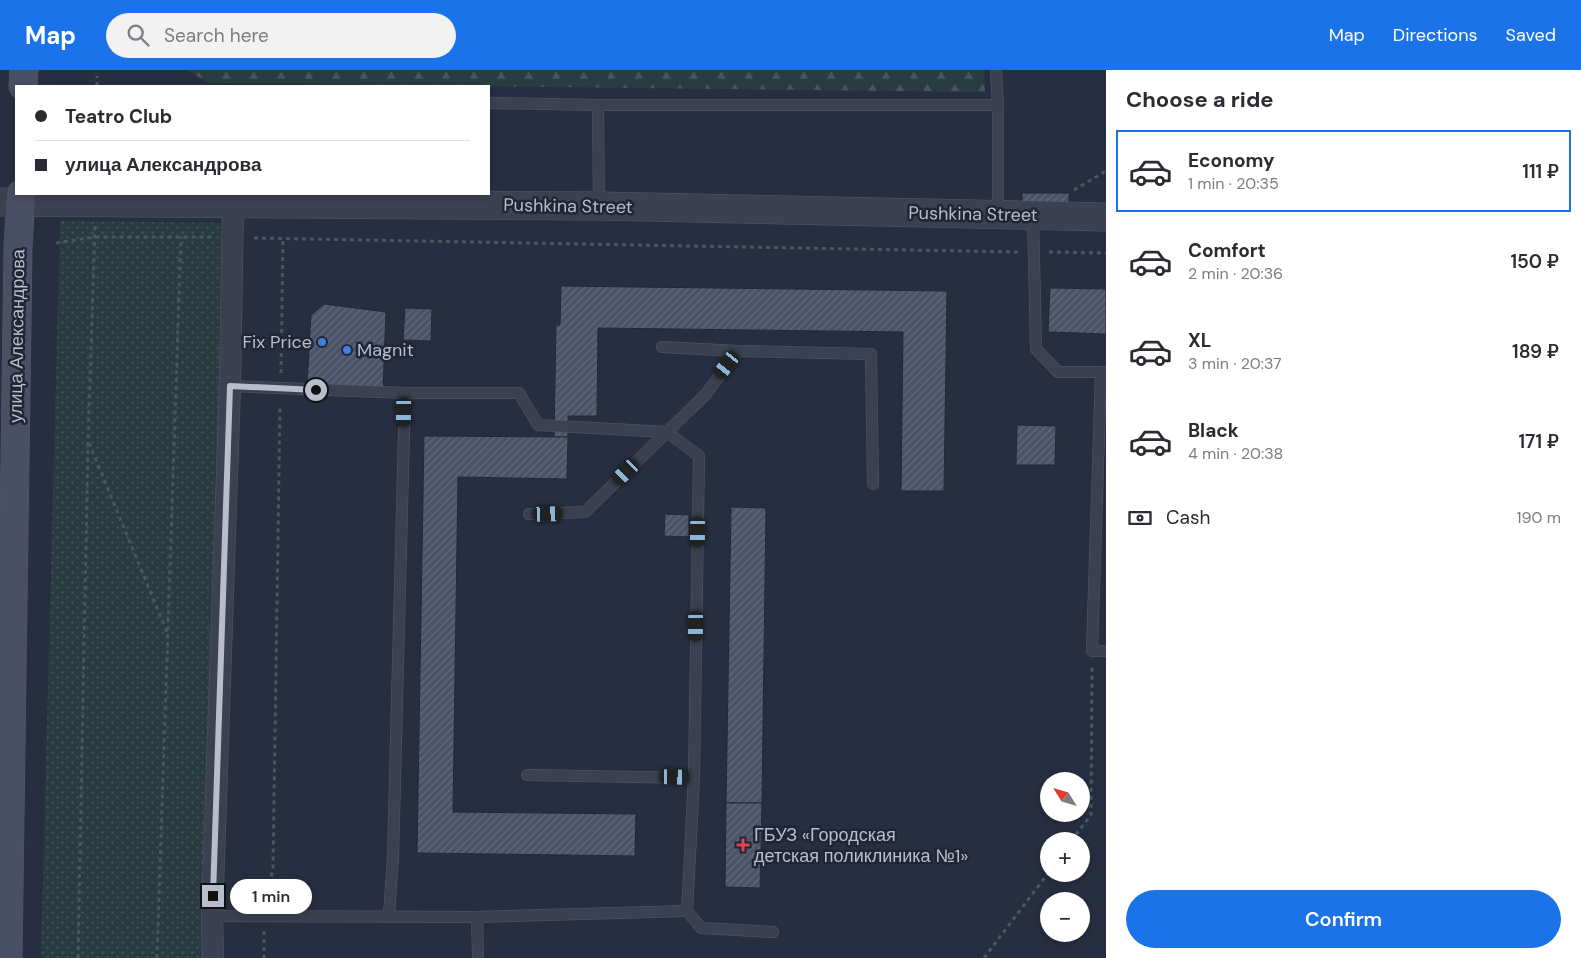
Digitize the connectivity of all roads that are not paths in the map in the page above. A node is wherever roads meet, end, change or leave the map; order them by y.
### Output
1 (24, 70) edge
2 (996, 70) edge
3 (23, 85) edge
4 (490, 103) edge
5 (598, 105) junction
6 (998, 105) junction
7 (234, 199) edge
8 (14, 200) edge
9 (599, 206) junction
10 (998, 214) junction
11 (1033, 215) junction
12 (1106, 217) edge
13 (662, 347) dead end
14 (738, 351) junction
15 (1104, 372) edge
16 (230, 386) junction
17 (405, 392) junction
18 (667, 432) junction
19 (873, 484) dead end
20 (530, 514) dead end
21 (1106, 651) edge
22 (527, 775) dead end
23 (694, 778) junction
24 (687, 911) junction
25 (388, 915) junction
26 (212, 916) junction
27 (477, 917) junction
28 (773, 932) dead end
29 (8, 958) edge
30 (213, 958) edge
31 (478, 958) edge

1 - 3 main road
2 - 6 lane
4 - 5 lane
5 - 6 lane
5 - 9 lane
6 - 10 lane
7 - 8 street, Pushkina Street
7 - 9 street, Pushkina Street
7 - 16 street
8 - 29 main road, улица Александрова
9 - 10 street, Pushkina Street
10 - 11 street, Pushkina Street
11 - 12 street, Pushkina Street
11 - 15 lane
13 - 14 lane
14 - 18 lane
14 - 19 lane
15 - 21 lane
16 - 17 lane
16 - 26 street
17 - 18 lane
17 - 25 lane
18 - 20 lane
18 - 23 lane
22 - 23 lane
23 - 24 lane
24 - 27 lane
24 - 28 lane
25 - 26 lane
25 - 27 lane
26 - 30 street
27 - 31 lane

